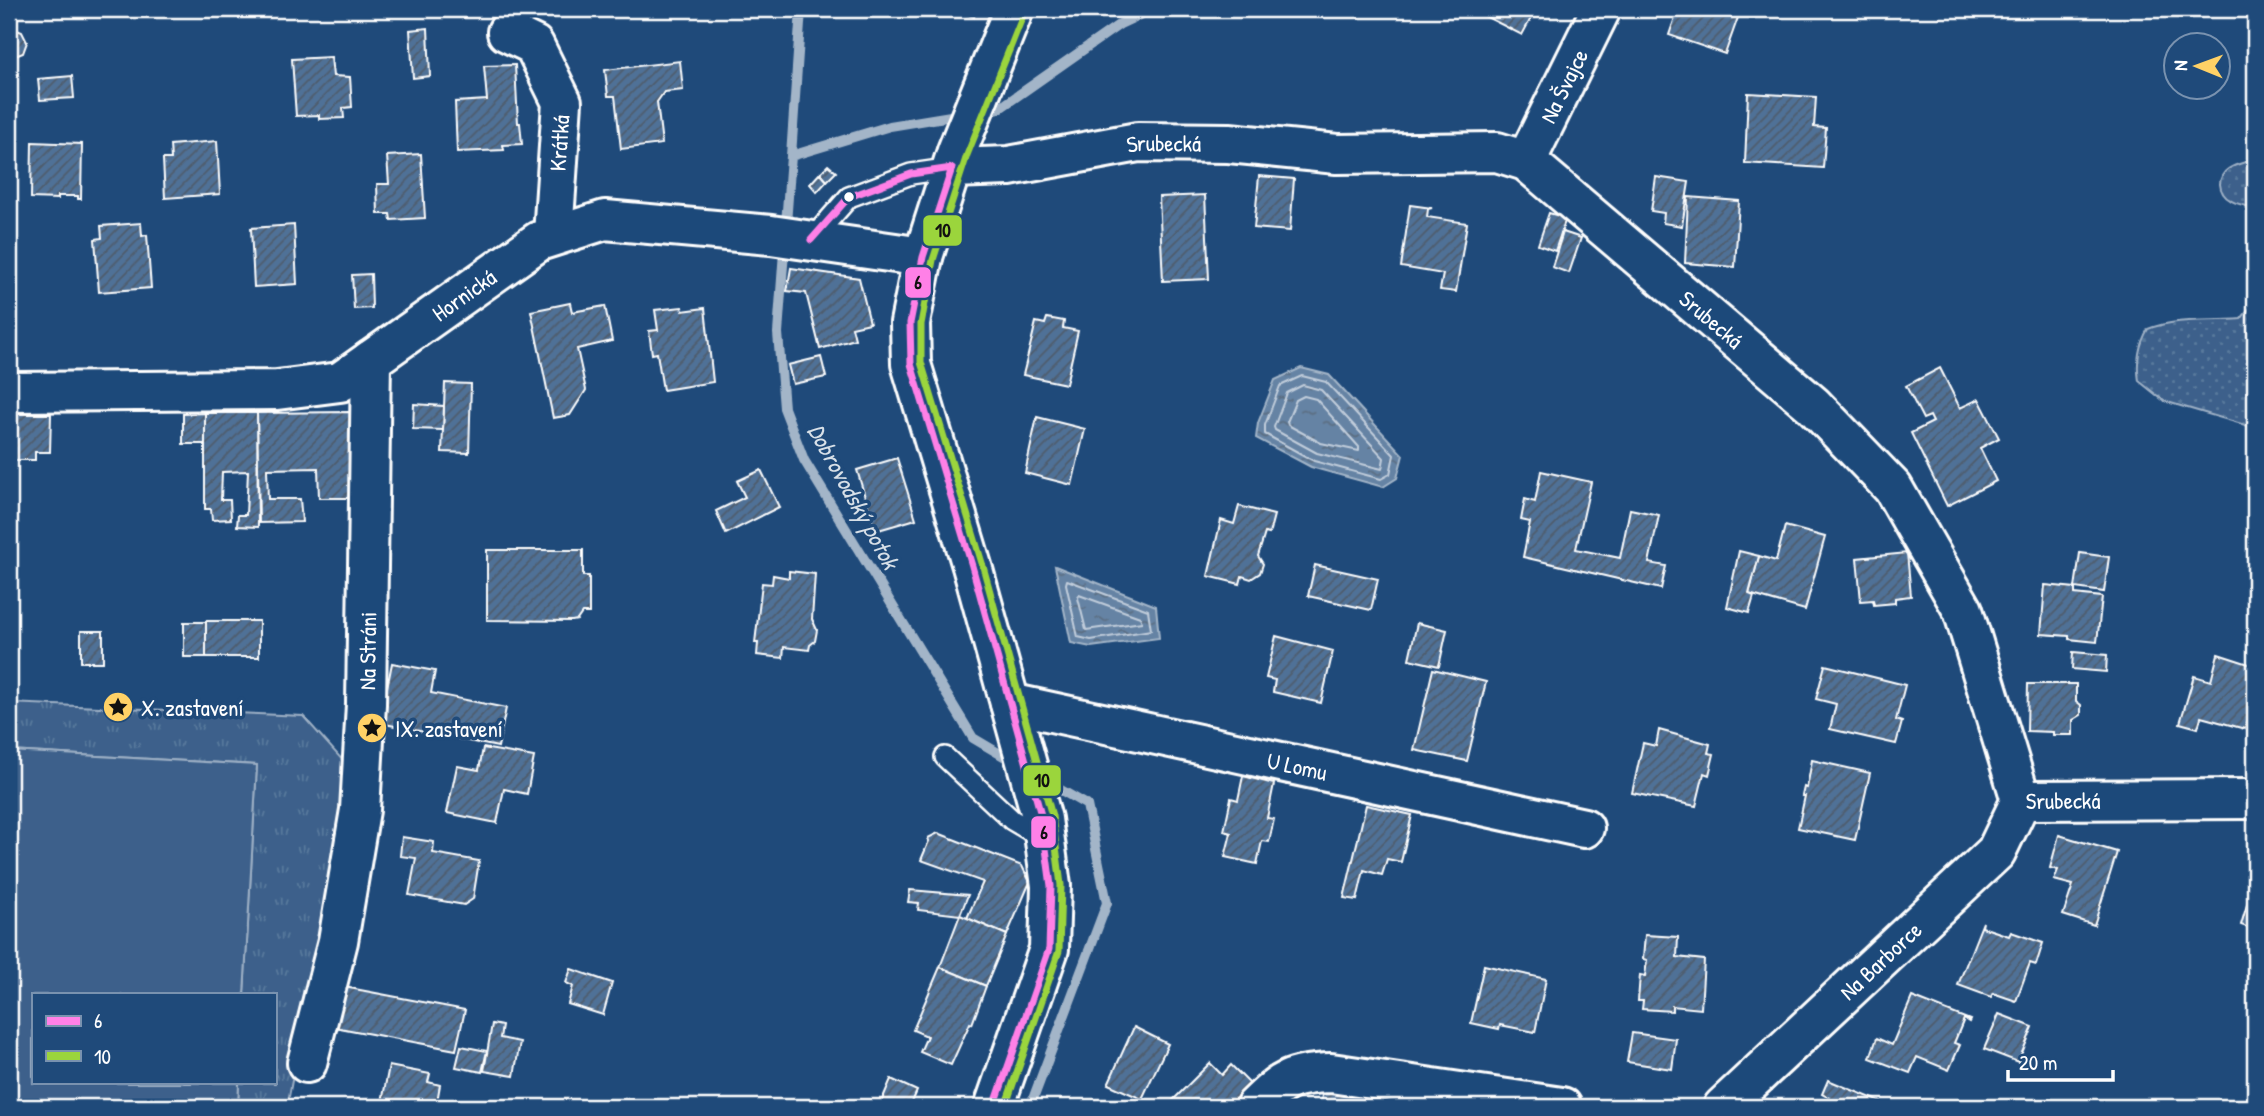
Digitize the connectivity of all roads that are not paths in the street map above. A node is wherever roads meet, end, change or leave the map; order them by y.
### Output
1 (1014, 9) edge
2 (1601, 9) edge
3 (507, 33) dead end
4 (954, 160) junction
5 (1527, 161) junction
6 (553, 235) junction
7 (811, 240) junction
8 (923, 257) junction
9 (371, 360) junction
10 (9, 392) edge
11 (1014, 720) junction
12 (945, 757) dead end
13 (2255, 799) edge
14 (2021, 800) junction
15 (1584, 828) dead end
16 (1044, 830) junction
17 (307, 1063) dead end
18 (994, 1107) edge
19 (1255, 1107) edge
20 (1562, 1107) edge
21 (1723, 1107) edge

1 - 4 street
2 - 5 street, Na Švajce
3 - 6 street, Krátká
4 - 5 street, Srubecká
4 - 7 lane
4 - 8 street
5 - 14 street, Srubecká
6 - 7 street, Hornická
6 - 9 street, Hornická
7 - 8 street, Hornická
8 - 11 street
9 - 10 street, Hornická
9 - 17 street, Na Stráni
11 - 15 street, U Lomu
11 - 16 street
12 - 16 lane
13 - 14 street, Srubecká
14 - 21 street, Na Barborce
16 - 18 street
19 - 20 street

